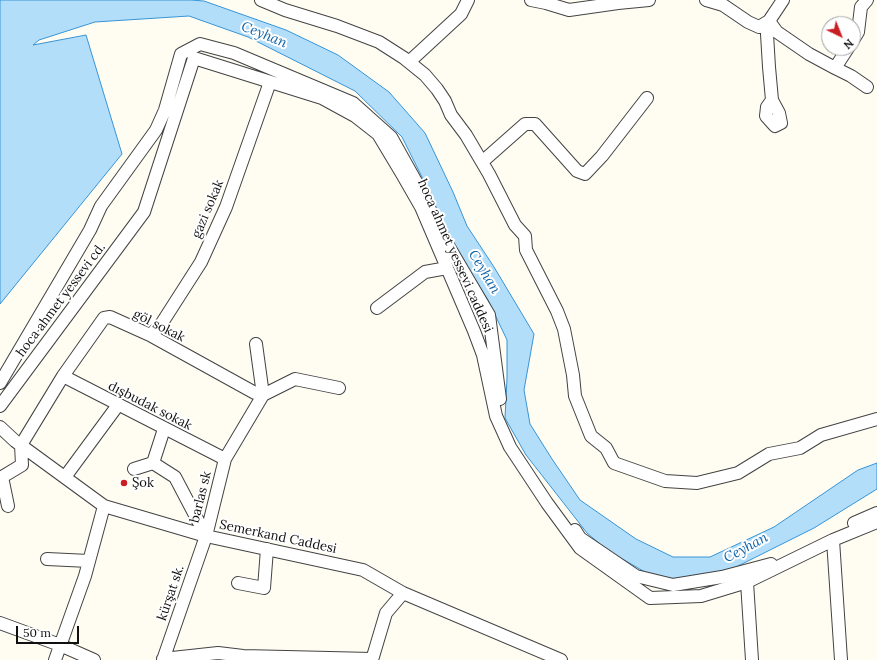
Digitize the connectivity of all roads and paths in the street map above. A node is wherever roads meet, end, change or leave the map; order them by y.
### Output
1 (261, 0) edge
2 (468, 0) edge
3 (531, 0) edge
4 (649, 0) edge
5 (783, 0) edge
6 (867, 0) edge
7 (546, 1) edge
8 (711, 1) edge
9 (861, 16) edge
10 (771, 23) junction
11 (843, 56) edge
12 (409, 62) junction
13 (835, 68) junction
14 (270, 82) junction
15 (867, 87) dead end
16 (647, 98) dead end
17 (772, 100) dead end
18 (482, 162) junction
19 (144, 212) joint
20 (447, 268) junction
21 (376, 308) dead end
22 (150, 335) junction
23 (256, 344) dead end
24 (63, 376) junction
25 (0, 383) edge
26 (339, 388) dead end
27 (263, 395) junction
28 (118, 405) junction
29 (0, 406) edge
30 (877, 419) edge
31 (0, 427) edge
32 (164, 429) junction
33 (21, 445) junction
34 (225, 459) junction
35 (153, 463) junction
36 (134, 469) dead end
37 (1, 477) edge
38 (65, 477) junction
39 (8, 506) dead end
40 (104, 506) junction
41 (877, 513) edge
42 (877, 522) edge
43 (206, 536) junction
44 (833, 540) junction
45 (267, 549) junction
46 (47, 559) dead end
47 (89, 561) junction
48 (747, 582) junction
49 (238, 583) dead end
50 (403, 593) junction
51 (0, 623) edge
52 (60, 645) junction
53 (55, 660) edge
54 (94, 660) edge
55 (163, 660) edge
56 (372, 660) edge
57 (561, 660) edge
58 (752, 660) edge
59 (841, 660) edge

1 - 12 street
2 - 12 street
3 - 7 street
4 - 7 street
5 - 10 street
6 - 9 street
8 - 10 street
10 - 13 street
10 - 17 street
11 - 13 street
12 - 18 street
13 - 15 street
14 - 19 street, hoca ahmet yessevi caddesi
14 - 20 street, hoca ahmet yessevi caddesi
14 - 22 street, gazi sokak
16 - 18 street
18 - 30 street
19 - 29 street, hoca ahmet yessevi cd.
20 - 21 street
20 - 48 street, hoca ahmet yessevi caddesi
22 - 24 street, göl sokak
22 - 27 street, göl sokak
23 - 27 street
24 - 28 street, dışbudak sokak
24 - 33 street, göl sokak
25 - 41 street
26 - 27 street
27 - 34 street, barlas sk
28 - 32 street, dışbudak sokak
28 - 38 street
31 - 33 street, Semerkand Caddesi
32 - 34 street, dışbudak sokak
32 - 35 street
33 - 37 street
33 - 38 street, Semerkand Caddesi
34 - 43 street, barlas sk
35 - 36 street
35 - 43 street, barlas sk
37 - 39 street
38 - 40 street, Semerkand Caddesi
40 - 43 street, Semerkand Caddesi
40 - 47 street
42 - 44 street, hoca ahmet yessevi caddesi
43 - 45 street, Semerkand Caddesi
43 - 55 street, kürşat sk.
44 - 48 street, hoca ahmet yessevi caddesi
44 - 59 street
45 - 49 street
45 - 50 street, Semerkand Caddesi
46 - 47 street
47 - 52 street
48 - 58 street
50 - 56 street
50 - 57 street, Semerkand Caddesi
51 - 52 street
52 - 53 street
52 - 54 street
55 - 56 street

